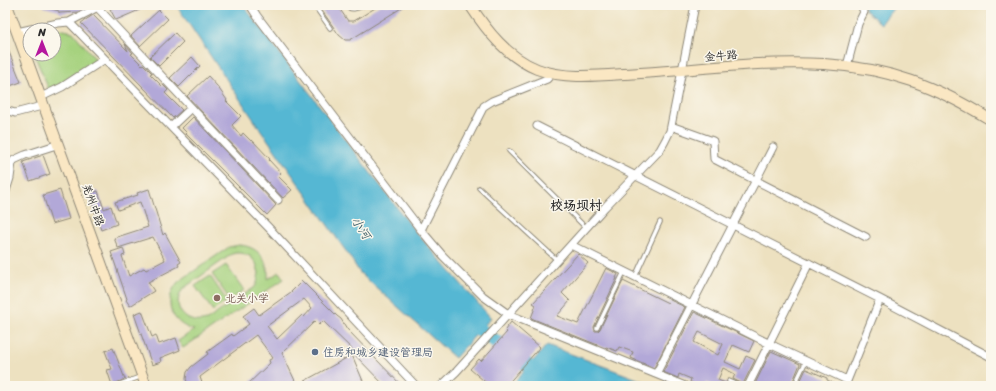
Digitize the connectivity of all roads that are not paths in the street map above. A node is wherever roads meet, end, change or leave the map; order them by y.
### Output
1 (7, 5) edge
2 (250, 5) edge
3 (314, 5) edge
4 (345, 5) edge
5 (364, 5) edge
6 (470, 5) edge
7 (694, 5) edge
8 (861, 5) edge
9 (100, 6) edge
10 (5, 15) edge
11 (69, 22) junction
12 (330, 28) dead end
13 (15, 33) junction
14 (105, 59) junction
15 (847, 66) junction
16 (683, 71) junction
17 (552, 73) junction
18 (40, 102) junction
19 (191, 108) junction
20 (5, 110) edge
21 (991, 120) edge
22 (172, 126) junction
23 (537, 126) dead end
24 (671, 126) junction
25 (53, 146) junction
26 (773, 147) dead end
27 (509, 152) dead end
28 (635, 176) junction
29 (756, 180) junction
30 (479, 188) dead end
31 (5, 194) edge
32 (278, 200) dead end
33 (660, 222) dead end
34 (733, 225) junction
35 (586, 228) junction
36 (421, 230) junction
37 (866, 237) dead end
38 (571, 245) junction
39 (557, 260) junction
40 (809, 263) junction
41 (624, 272) junction
42 (635, 277) junction
43 (880, 299) junction
44 (692, 305) junction
45 (507, 316) junction
46 (597, 328) dead end
47 (769, 344) junction
48 (991, 357) edge
49 (806, 361) junction
50 (656, 374) junction
51 (729, 381) dead end
52 (139, 382) edge
53 (846, 383) edge
54 (115, 386) edge
55 (146, 386) edge
56 (416, 386) edge
57 (441, 386) edge
58 (685, 386) edge
59 (741, 386) edge
60 (748, 386) edge
61 (794, 386) edge

1 - 13 main road
2 - 36 street
3 - 12 lane
4 - 5 lane
6 - 17 main road, 金牛路
7 - 16 street
8 - 15 street
9 - 11 street
9 - 19 street
10 - 13 main road
11 - 13 street
11 - 14 street
13 - 18 main road, 羌州中路
14 - 18 street
14 - 22 street
15 - 16 main road, 金牛路
15 - 21 main road, 金牛路
16 - 17 main road, 金牛路
16 - 24 street
17 - 36 street
18 - 20 street
18 - 25 main road, 羌州中路
18 - 55 main road, 羌州中路
19 - 22 street
19 - 32 street
22 - 56 street
23 - 28 street
24 - 28 street
24 - 29 street
25 - 31 street
25 - 52 main road, 羌州中路
26 - 29 street
27 - 35 lane
28 - 34 street
28 - 35 street
29 - 34 street
29 - 37 street
30 - 39 lane
33 - 42 lane
34 - 40 street
34 - 44 street
35 - 38 street
36 - 45 street
38 - 39 street
38 - 41 street
39 - 45 street
40 - 43 street
40 - 47 street
41 - 42 street
41 - 46 lane
42 - 44 street
43 - 48 street
43 - 53 street
44 - 47 street
44 - 50 street
45 - 50 street
45 - 57 street
47 - 49 street
47 - 60 street
49 - 53 street
49 - 61 lane
50 - 58 street
51 - 59 lane
52 - 54 lane

